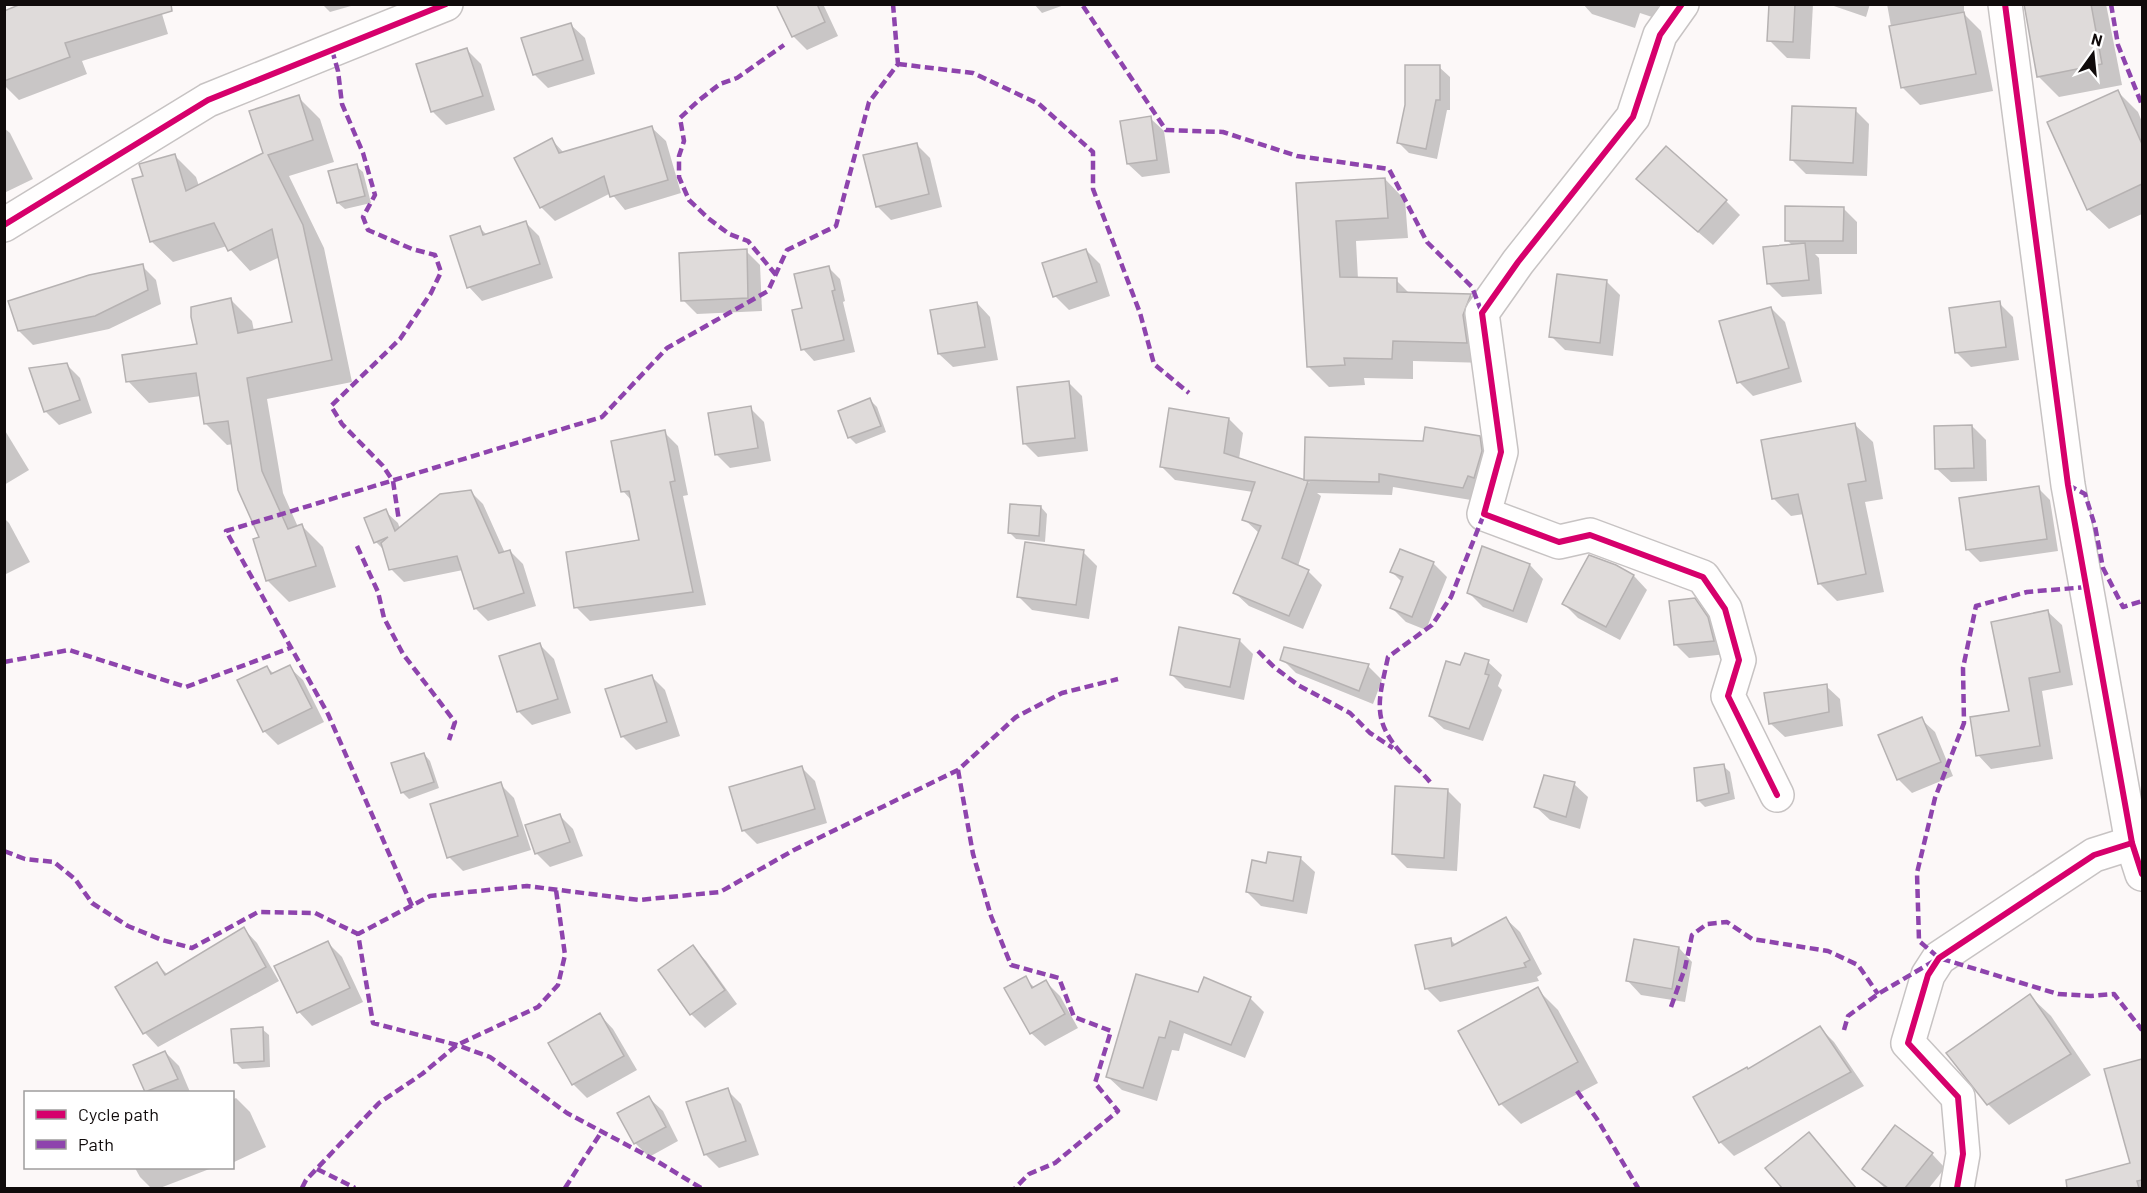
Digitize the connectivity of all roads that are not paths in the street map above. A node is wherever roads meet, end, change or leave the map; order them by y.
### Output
1 (446, 4) edge
2 (1682, 4) edge
3 (2005, 4) edge
4 (4, 225) edge
5 (1777, 795) dead end
6 (2132, 843) junction
7 (2142, 874) edge
8 (1957, 1188) edge

1 - 4 street
2 - 5 street
3 - 6 street
6 - 7 street
6 - 8 street

